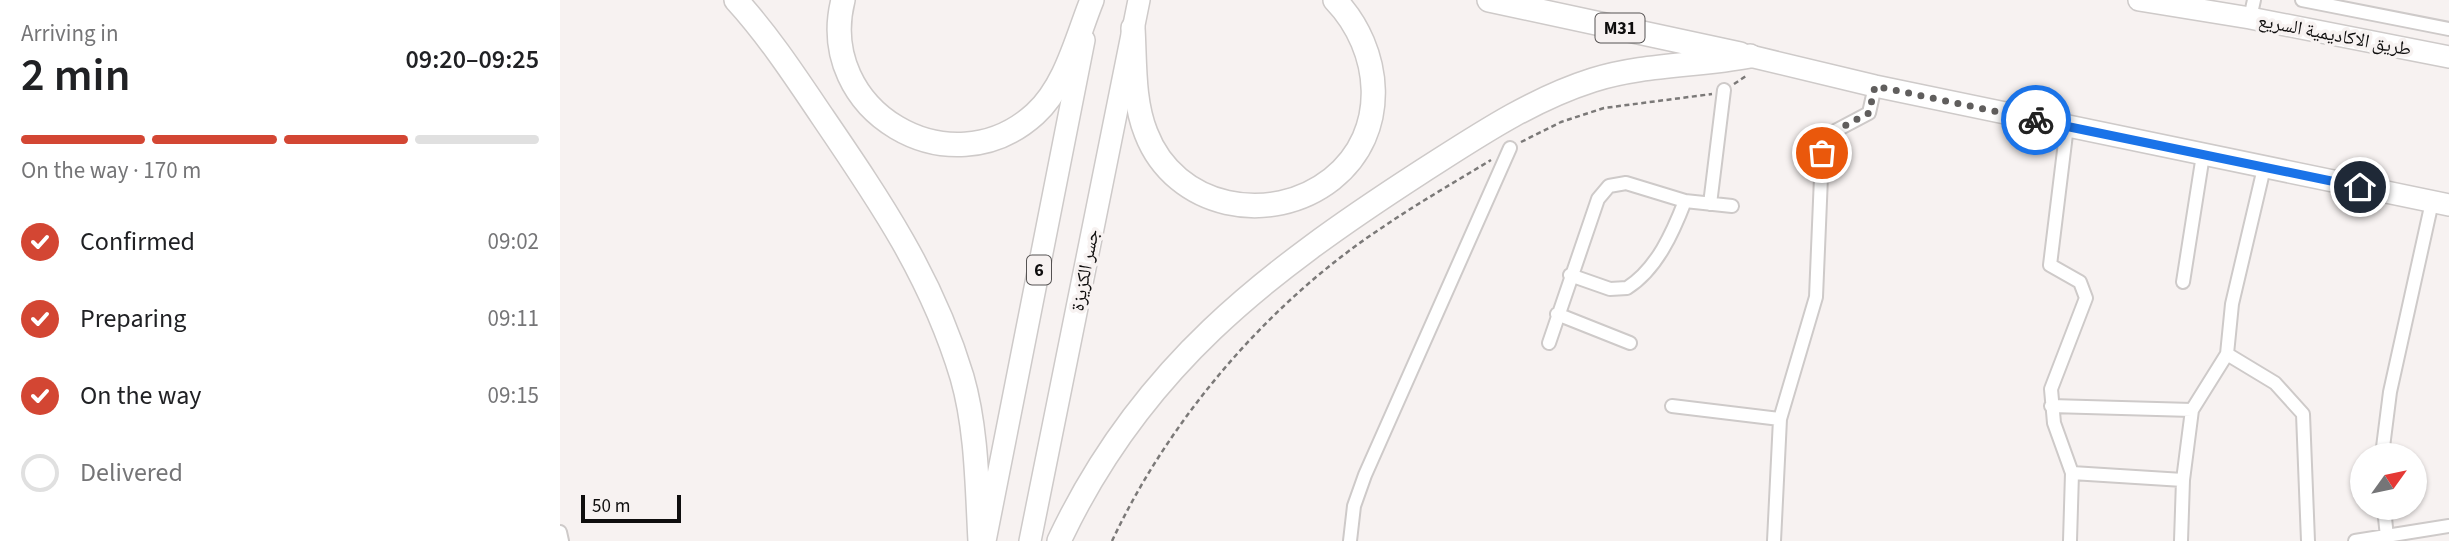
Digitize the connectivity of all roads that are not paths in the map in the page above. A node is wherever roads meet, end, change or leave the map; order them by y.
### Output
1 (736, 0) edge
2 (843, 0) edge
3 (1092, 0) edge
4 (1139, 0) edge
5 (1335, 0) edge
6 (1489, 0) edge
7 (2138, 0) edge
8 (2302, 0) edge
9 (2325, 2) edge
10 (2252, 9) edge
11 (1133, 28) junction
12 (2449, 29) edge
13 (1755, 57) junction
14 (2449, 57) edge
15 (1875, 86) junction
16 (1724, 90) road end
17 (2067, 126) junction
18 (1510, 148) road end
19 (2203, 155) junction
20 (2264, 167) junction
21 (1685, 201) junction
22 (1710, 204) junction
23 (2440, 204) edge
24 (1732, 206) dead end
25 (1570, 275) junction
26 (2183, 282) dead end
27 (1558, 314) junction
28 (1549, 343) dead end
29 (1630, 343) dead end
30 (2227, 354) junction
31 (1672, 406) dead end
32 (2051, 406) junction
33 (2192, 410) junction
34 (1780, 419) junction
35 (2384, 443) edge
36 (2073, 473) junction
37 (2183, 480) junction
38 (2385, 520) edge
39 (2449, 526) edge
40 (560, 531) edge
41 (2387, 537) junction
42 (562, 541) edge
43 (980, 541) edge
44 (985, 541) edge
45 (1030, 541) edge
46 (1059, 541) edge
47 (1350, 541) edge
48 (1774, 541) edge
49 (2070, 541) edge
50 (2181, 541) edge
51 (2308, 541) edge
52 (2355, 541) edge

1 - 43 highway
2 - 3 highway
3 - 44 highway, 6
4 - 11 highway, جسر الكزيزة
5 - 11 highway
6 - 13 highway, M31
7 - 10 highway, طريق الاكاديمية السريع
8 - 9 street
9 - 12 street
10 - 14 highway, طريق الاكاديمية السريع
11 - 45 highway, جسر الكزيزة
13 - 15 highway
13 - 46 highway
15 - 17 highway
15 - 34 street
16 - 22 street
17 - 19 highway
17 - 32 street
18 - 47 street
19 - 20 highway
19 - 26 street
20 - 23 highway
20 - 30 street
21 - 22 street
21 - 25 street
21 - 25 street
22 - 24 street
23 - 35 street
25 - 27 street
27 - 28 street
27 - 29 street
30 - 33 street
30 - 51 street
31 - 34 street
32 - 33 street
32 - 36 street
33 - 37 street
34 - 48 street
36 - 37 street
36 - 49 street
37 - 50 street
38 - 41 street
39 - 41 street
40 - 42 street
41 - 52 street

